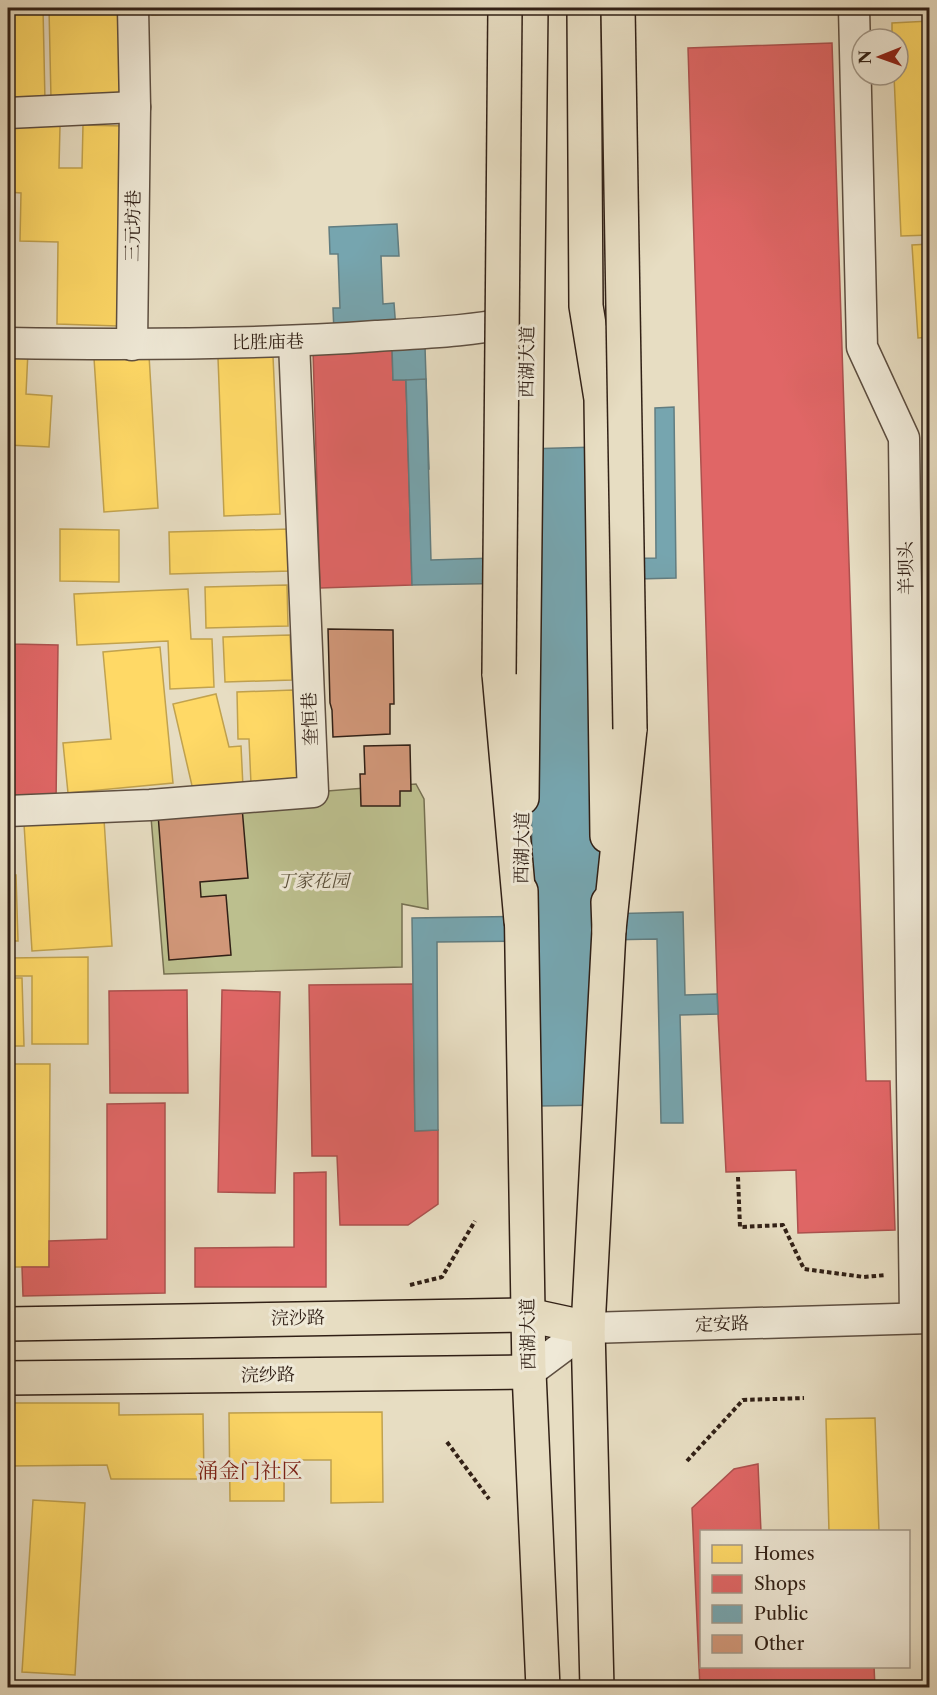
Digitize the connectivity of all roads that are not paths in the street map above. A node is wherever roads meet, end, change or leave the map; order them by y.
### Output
1 (133, 8) edge
2 (505, 8) edge
3 (531, 8) edge
4 (584, 8) edge
5 (618, 8) edge
6 (854, 8) edge
7 (135, 107) junction
8 (8, 113) edge
9 (528, 320) junction
10 (294, 342) junction
11 (8, 343) edge
12 (132, 345) junction
13 (8, 811) edge
14 (920, 917) edge
15 (521, 921) junction
16 (609, 930) junction
17 (528, 1316) junction
18 (922, 1318) edge
19 (8, 1324) edge
20 (588, 1328) junction
21 (529, 1372) junction
22 (8, 1378) edge
23 (543, 1688) edge
24 (597, 1688) edge

1 - 7 street, 三元坊巷
2 - 15 main road, bridge
3 - 9 main road, 西湖大道
4 - 16 main road
5 - 16 main road, bridge
6 - 14 street, 羊坝头
7 - 8 street
7 - 12 street, 三元坊巷
9 - 10 street, 比胜庙巷
9 - 15 main road, 西湖大道
10 - 12 street, 比胜庙巷
10 - 13 street, 奎恒巷
11 - 12 street, 比胜庙巷
14 - 18 street, 羊坝头
15 - 17 main road, 西湖大道
16 - 20 main road
17 - 19 main road, 浣沙路
17 - 20 main road, 浣沙路
17 - 21 main road, 西湖大道
18 - 20 street, 定安路
20 - 21 street
20 - 24 main road
21 - 22 main road, 浣纱路
21 - 23 main road, 西湖大道

